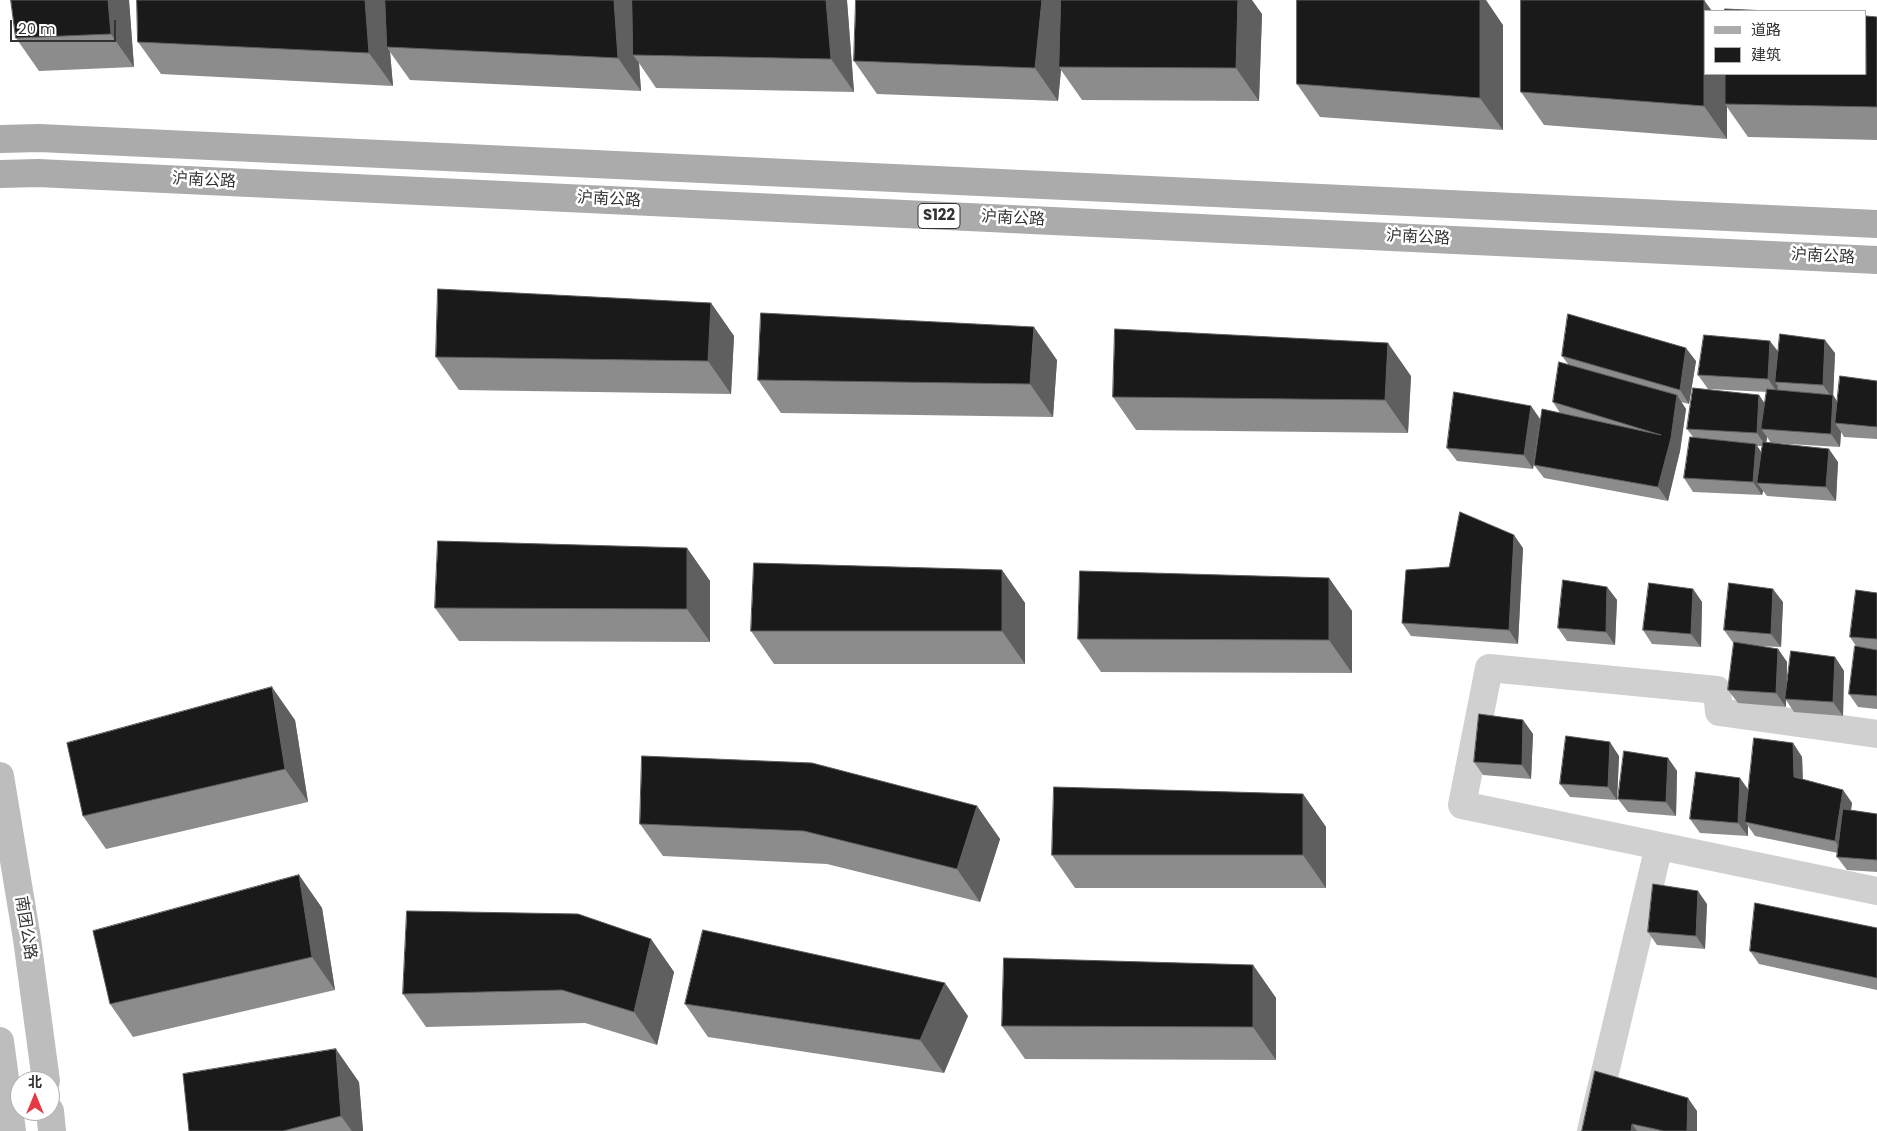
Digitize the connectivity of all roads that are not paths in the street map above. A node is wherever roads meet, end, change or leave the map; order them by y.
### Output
1 (0, 139) edge
2 (0, 174) edge
3 (1877, 224) edge
4 (1877, 260) edge
5 (1877, 734) edge
6 (0, 776) edge
7 (1659, 846) junction
8 (1877, 891) edge
9 (0, 1041) edge
10 (45, 1071) edge
11 (12, 1131) edge
12 (1591, 1131) edge

1 - 3 main road, S122
2 - 4 main road, 沪南公路 / S122
5 - 7 street
6 - 10 main road, 南团公路
7 - 8 street
7 - 12 street
9 - 11 main road

